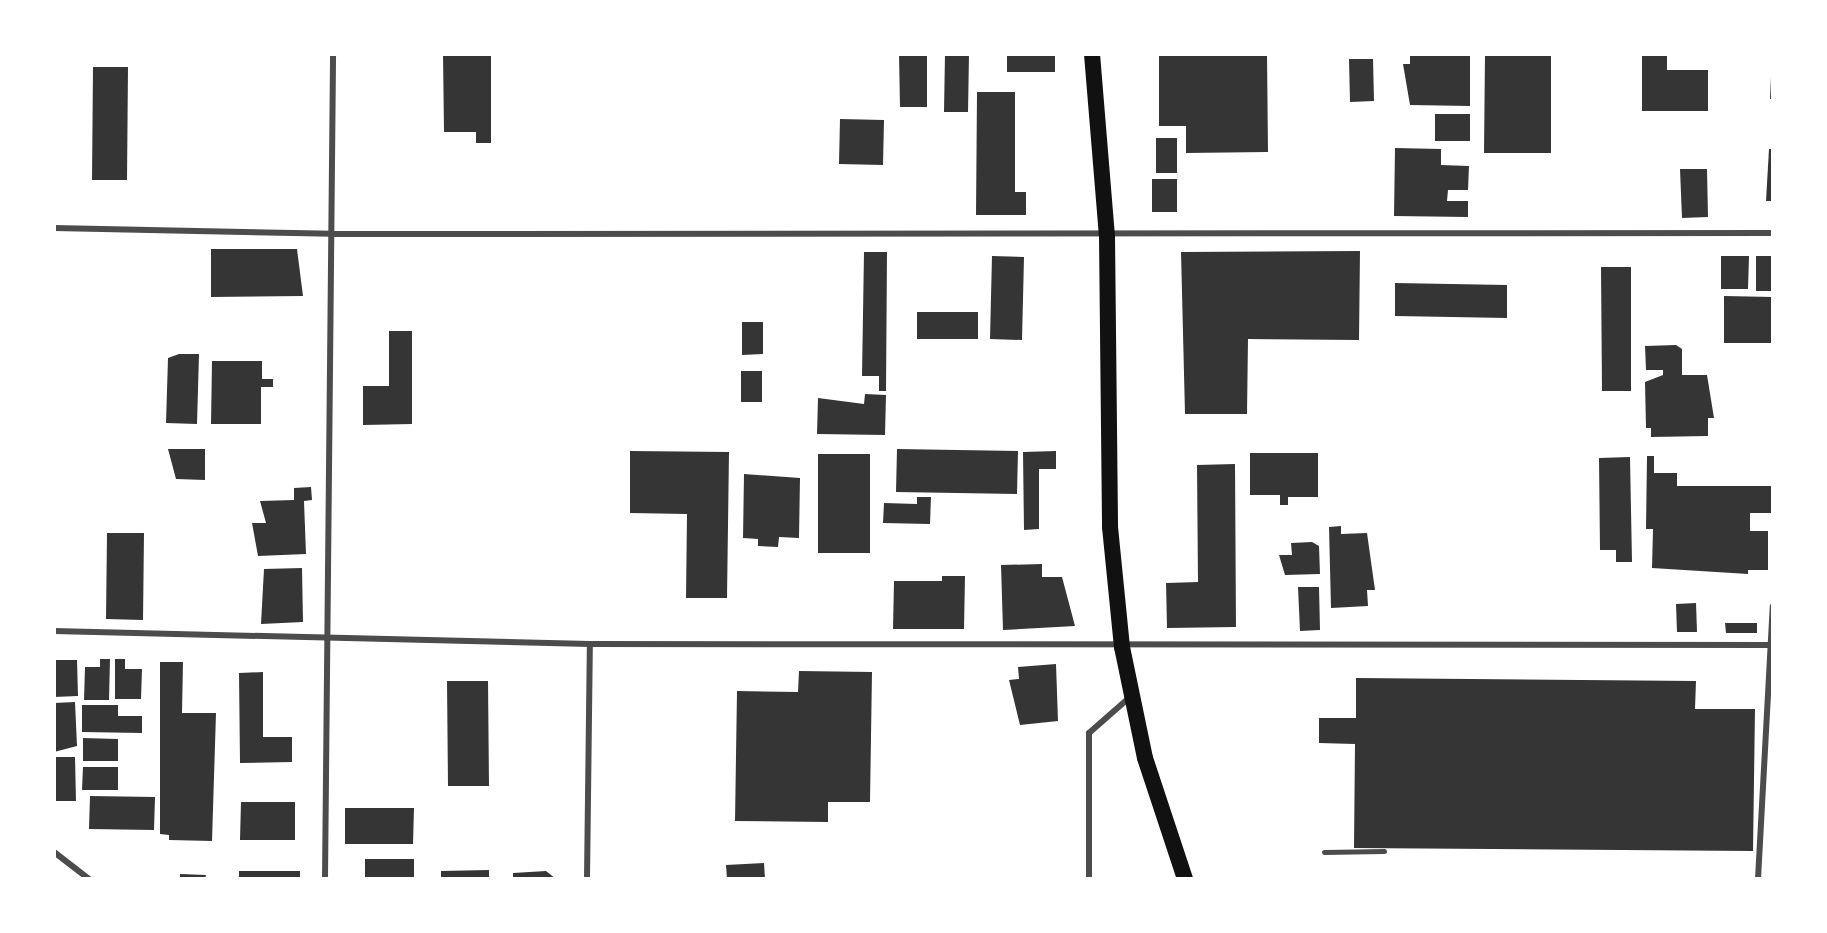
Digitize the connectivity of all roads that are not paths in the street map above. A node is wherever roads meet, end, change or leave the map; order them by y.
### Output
1 (333, 54) edge
2 (1092, 54) edge
3 (54, 228) edge
4 (1773, 233) edge
5 (332, 234) junction
6 (1107, 236) junction
7 (1773, 606) edge
8 (54, 631) edge
9 (328, 641) junction
10 (590, 644) junction
11 (1772, 645) edge
12 (1122, 647) junction
13 (1129, 698) junction
14 (1384, 851) dead end
15 (54, 852) edge
16 (1324, 852) dead end
17 (89, 879) edge
18 (325, 879) edge
19 (587, 879) edge
20 (1089, 879) edge
21 (1185, 879) edge
22 (1758, 879) edge

1 - 5 street
2 - 6 highway
3 - 5 street
4 - 6 street
5 - 6 street
5 - 9 street
6 - 12 highway
7 - 11 street
8 - 9 street
9 - 10 street
9 - 18 street
10 - 12 street
10 - 19 street
11 - 12 street
11 - 22 street
12 - 13 highway
13 - 20 street
13 - 21 highway
14 - 16 street
15 - 17 street

